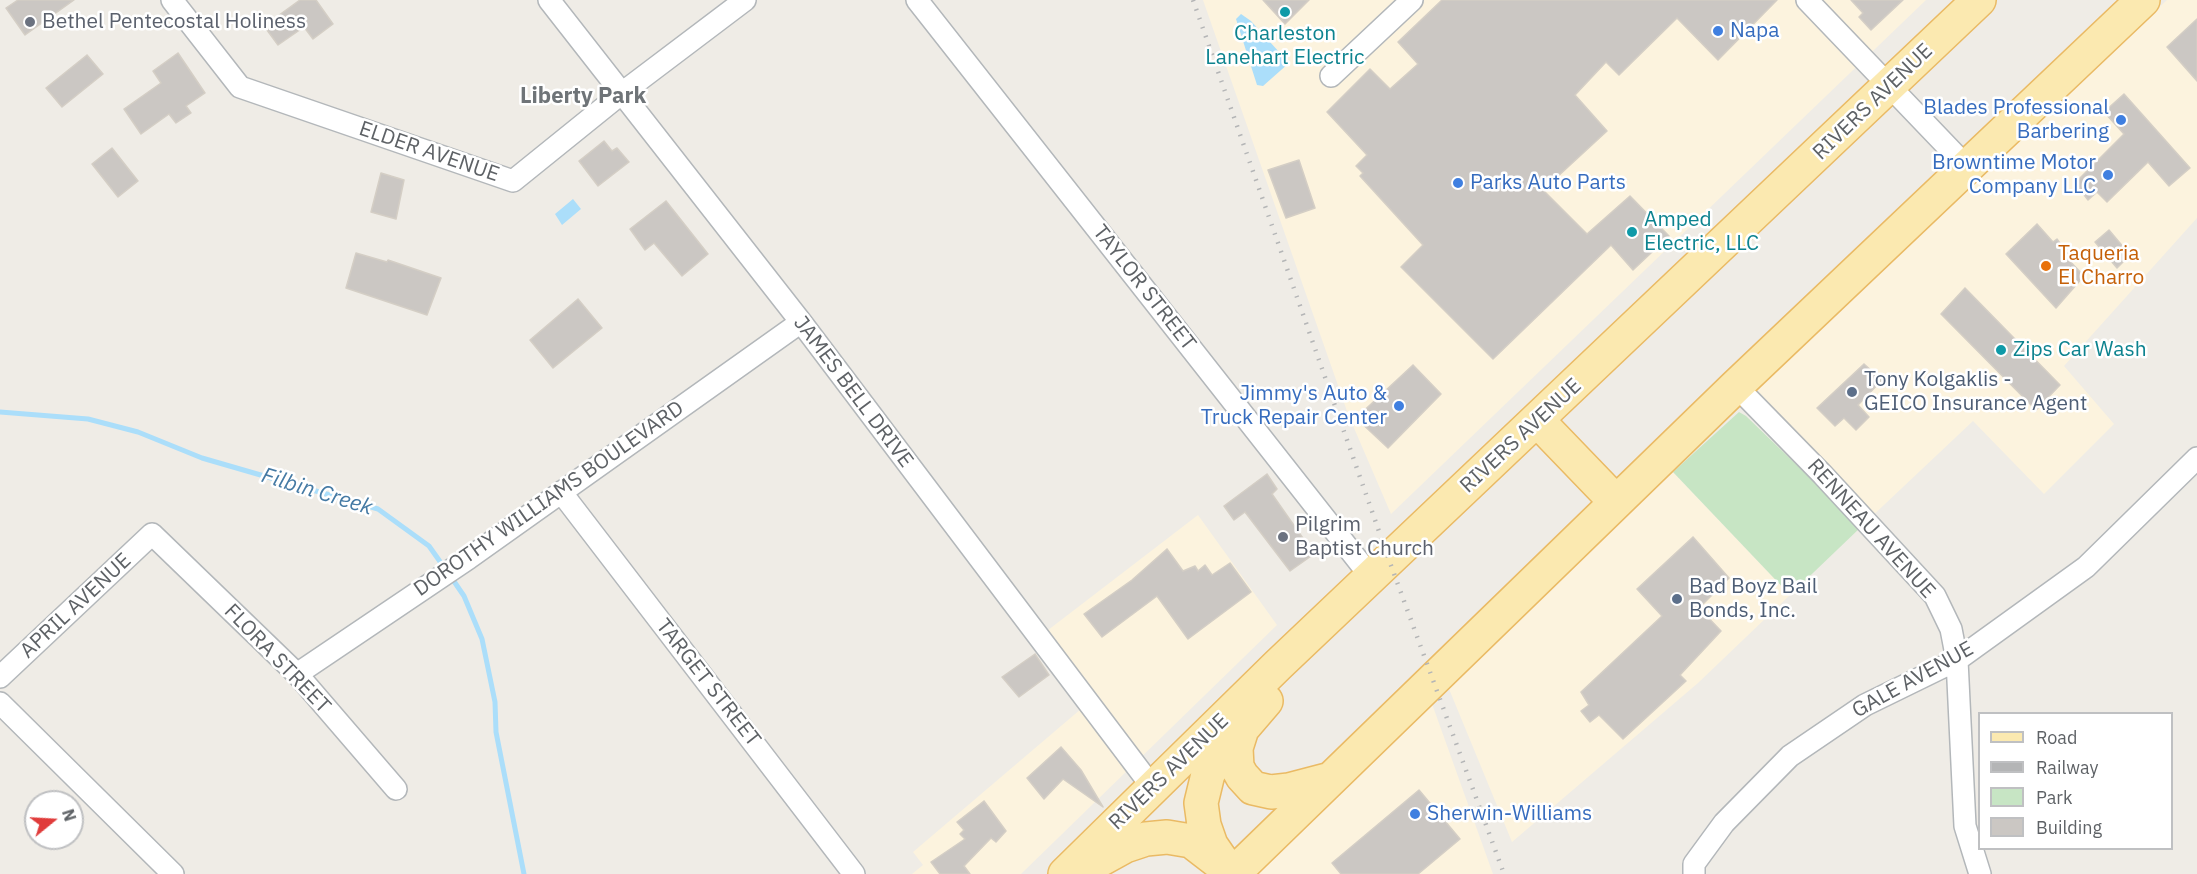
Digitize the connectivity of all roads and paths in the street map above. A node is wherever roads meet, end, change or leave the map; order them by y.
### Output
1 (172, 0) edge
2 (549, 0) edge
3 (745, 0) edge
4 (917, 0) edge
5 (1412, 0) edge
6 (1807, 0) edge
7 (1979, 0) edge
8 (2143, 0) edge
9 (1331, 76) dead end
10 (1891, 86) junction
11 (622, 93) junction
12 (1966, 166) junction
13 (801, 322) junction
14 (1736, 386) junction
15 (1537, 420) junction
16 (2197, 458) edge
17 (561, 492) junction
18 (1616, 502) junction
19 (152, 534) joint
20 (1371, 577) junction
21 (1957, 660) junction
22 (1278, 665) junction
23 (297, 675) junction
24 (0, 677) edge
25 (1243, 700) junction
26 (0, 704) edge
27 (1332, 779) junction
28 (1153, 788) junction
29 (396, 789) dead end
30 (1694, 869) edge
31 (173, 874) edge
32 (854, 874) edge
33 (1065, 874) edge
34 (1075, 874) edge
35 (1231, 874) edge
36 (1980, 874) edge

1 - 11 street, ELDER AVENUE
2 - 11 street, JAMES BELL DRIVE
3 - 11 street, ELDER AVENUE
4 - 20 street, TAYLOR STREET
5 - 9 street
6 - 10 street
7 - 10 main road, RIVERS AVENUE
8 - 12 main road
10 - 12 street
10 - 15 main road, RIVERS AVENUE
11 - 13 street, JAMES BELL DRIVE
12 - 14 main road
13 - 17 street, DOROTHY WILLIAMS BOULEVARD
13 - 28 street, JAMES BELL DRIVE
14 - 18 main road
14 - 21 street, RENNEAU AVENUE
15 - 18 main road
15 - 20 main road, RIVERS AVENUE
16 - 21 street, GALE AVENUE
17 - 23 street, DOROTHY WILLIAMS BOULEVARD
17 - 32 street, TARGET STREET
18 - 27 main road
19 - 23 street, FLORA STREET
19 - 24 street, APRIL AVENUE
20 - 22 main road, RIVERS AVENUE
21 - 30 street, GALE AVENUE
21 - 36 street, RENNEAU AVENUE
22 - 25 main road, RIVERS AVENUE
22 - 27 main road
23 - 29 street, FLORA STREET
25 - 28 main road, RIVERS AVENUE
25 - 35 main road
26 - 31 street
27 - 35 main road
28 - 33 main road, RIVERS AVENUE
34 - 35 main road

